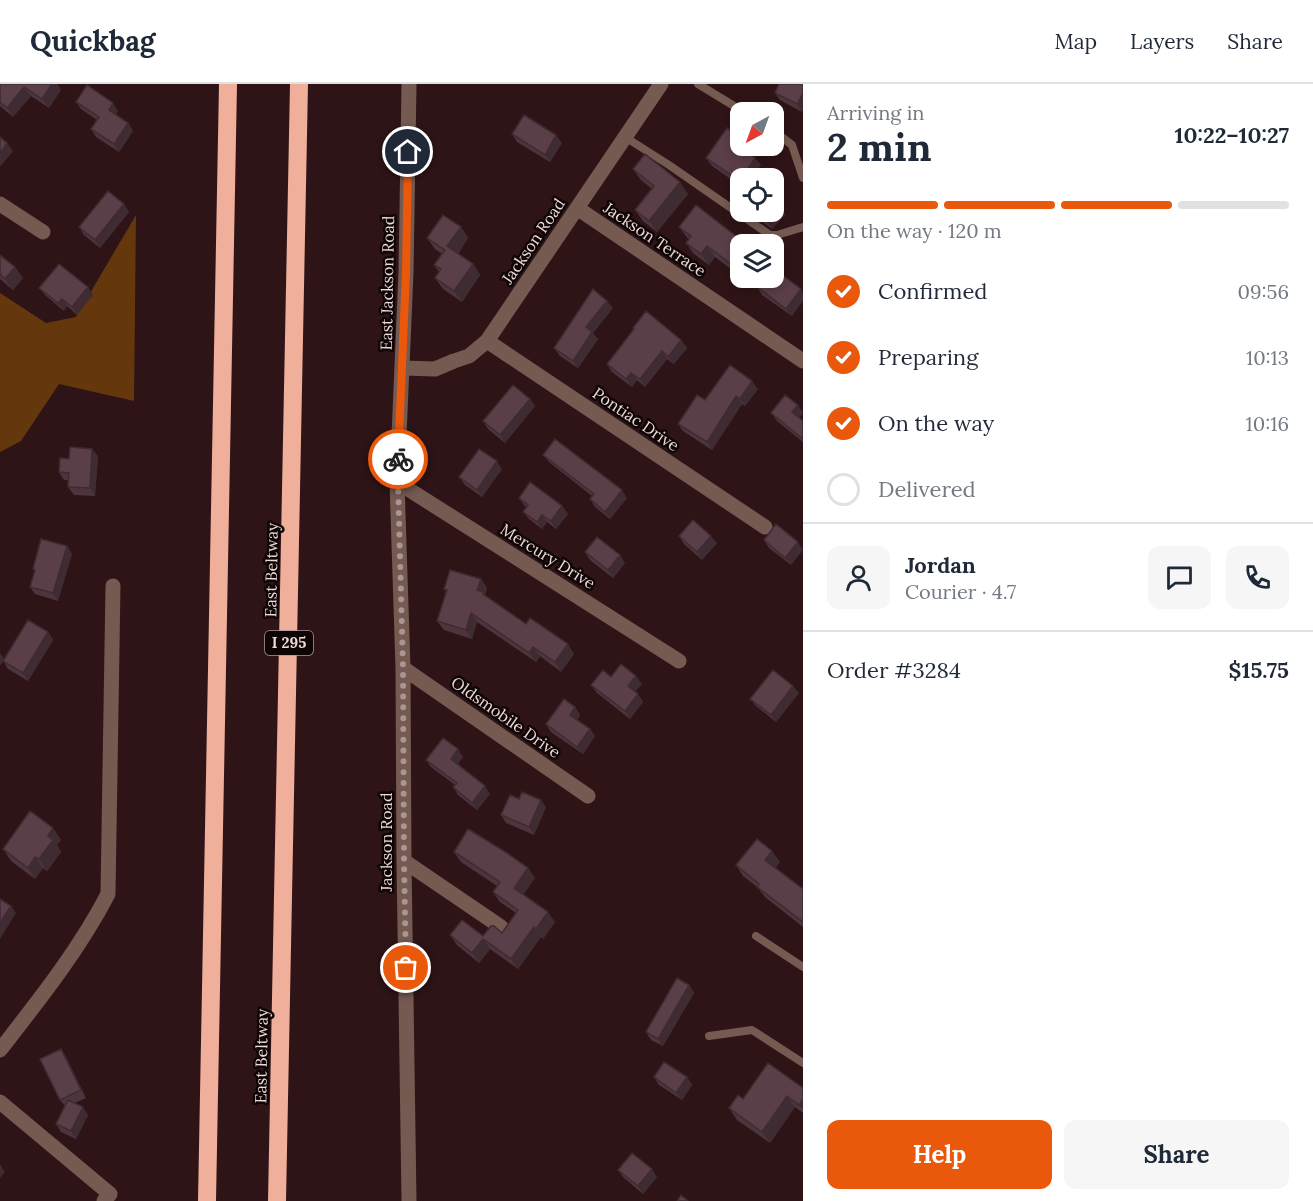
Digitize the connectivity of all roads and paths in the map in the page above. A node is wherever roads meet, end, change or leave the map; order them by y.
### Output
1 (228, 84) edge
2 (299, 84) edge
3 (409, 84) edge
4 (661, 84) edge
5 (698, 84) edge
6 (730, 103) edge
7 (625, 137) junction
8 (784, 139) edge
9 (803, 178) edge
10 (0, 204) edge
11 (577, 208) junction
12 (803, 227) edge
13 (43, 232) dead end
14 (487, 341) junction
15 (803, 361) edge
16 (402, 368) junction
17 (398, 482) junction
18 (765, 527) dead end
19 (113, 585) dead end
20 (679, 661) dead end
21 (403, 668) junction
22 (588, 796) dead end
23 (404, 861) junction
24 (501, 927) dead end
25 (756, 936) dead end
26 (803, 967) edge
27 (709, 1036) dead end
28 (0, 1050) edge
29 (803, 1063) edge
30 (0, 1102) edge
31 (107, 1197) edge
32 (207, 1201) edge
33 (278, 1201) edge
34 (409, 1201) edge

1 - 32 highway
2 - 33 highway, East Beltway / I 295
3 - 16 street, East Jackson Road
4 - 7 street, Jackson Road
5 - 6 lane
7 - 11 street, Jackson Road
7 - 12 lane
8 - 9 lane
10 - 13 street
11 - 14 street, Jackson Road
11 - 15 street, Jackson Terrace
14 - 16 street, Jackson Road
14 - 18 street, Pontiac Drive
16 - 17 street, East Jackson Road
17 - 20 street, Mercury Drive
17 - 21 street, Jackson Road
19 - 28 street
21 - 22 street, Oldsmobile Drive
21 - 23 street, Jackson Road
23 - 24 street
23 - 34 street, Jackson Road
25 - 26 lane
27 - 29 lane
30 - 31 street

